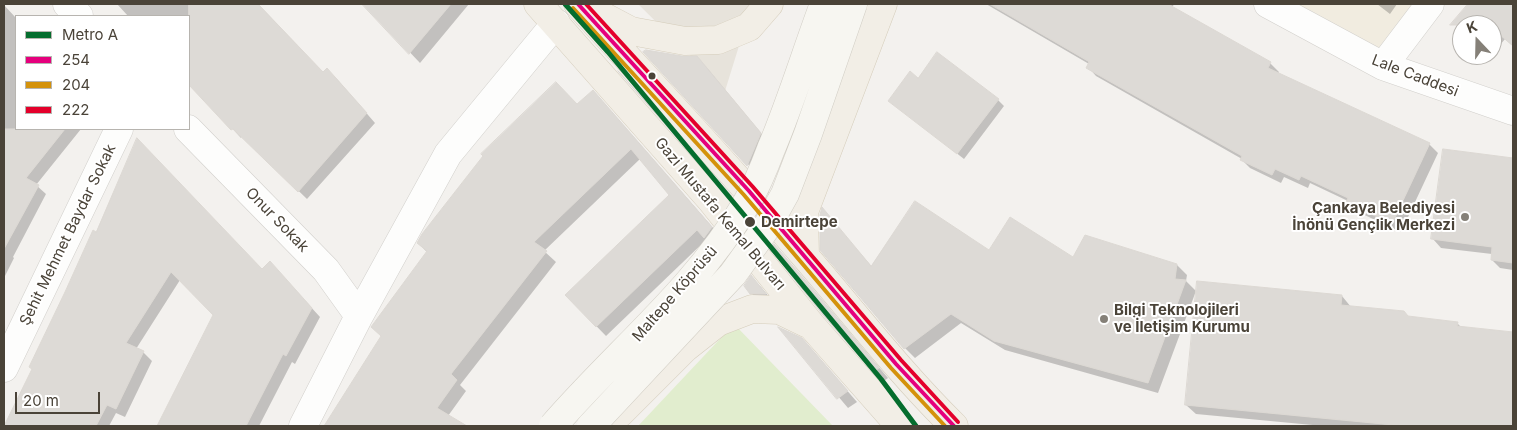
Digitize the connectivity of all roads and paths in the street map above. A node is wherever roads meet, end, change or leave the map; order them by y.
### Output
1 (67, 4) edge
2 (579, 4) edge
3 (769, 4) edge
4 (824, 4) edge
5 (854, 4) edge
6 (884, 4) edge
7 (1268, 4) edge
8 (1430, 4) edge
9 (547, 13) edge
10 (78, 15) edge
11 (1383, 66) junction
12 (1513, 111) edge
13 (119, 130) edge
14 (189, 130) edge
15 (806, 256) junction
16 (359, 316) junction
17 (811, 325) junction
18 (4, 368) edge
19 (303, 426) edge
20 (553, 426) edge
21 (591, 426) edge
22 (607, 426) edge
23 (900, 426) edge
24 (954, 426) edge

1 - 10 street
2 - 3 main road
2 - 15 main road
4 - 20 main road, Maltepe Köprüsü, bridge
5 - 21 main road, Maltepe Köprüsü, bridge
6 - 15 main road
7 - 11 street, Lale Caddesi
8 - 11 street
9 - 16 street
9 - 17 main road, Gazi Mustafa Kemal Bulvarı
11 - 12 street, Lale Caddesi
13 - 18 street, Şehit Mehmet Baydar Sokak
14 - 16 street, Onur Sokak
15 - 24 main road
16 - 19 street
17 - 22 main road
17 - 23 main road, Gazi Mustafa Kemal Bulvarı

